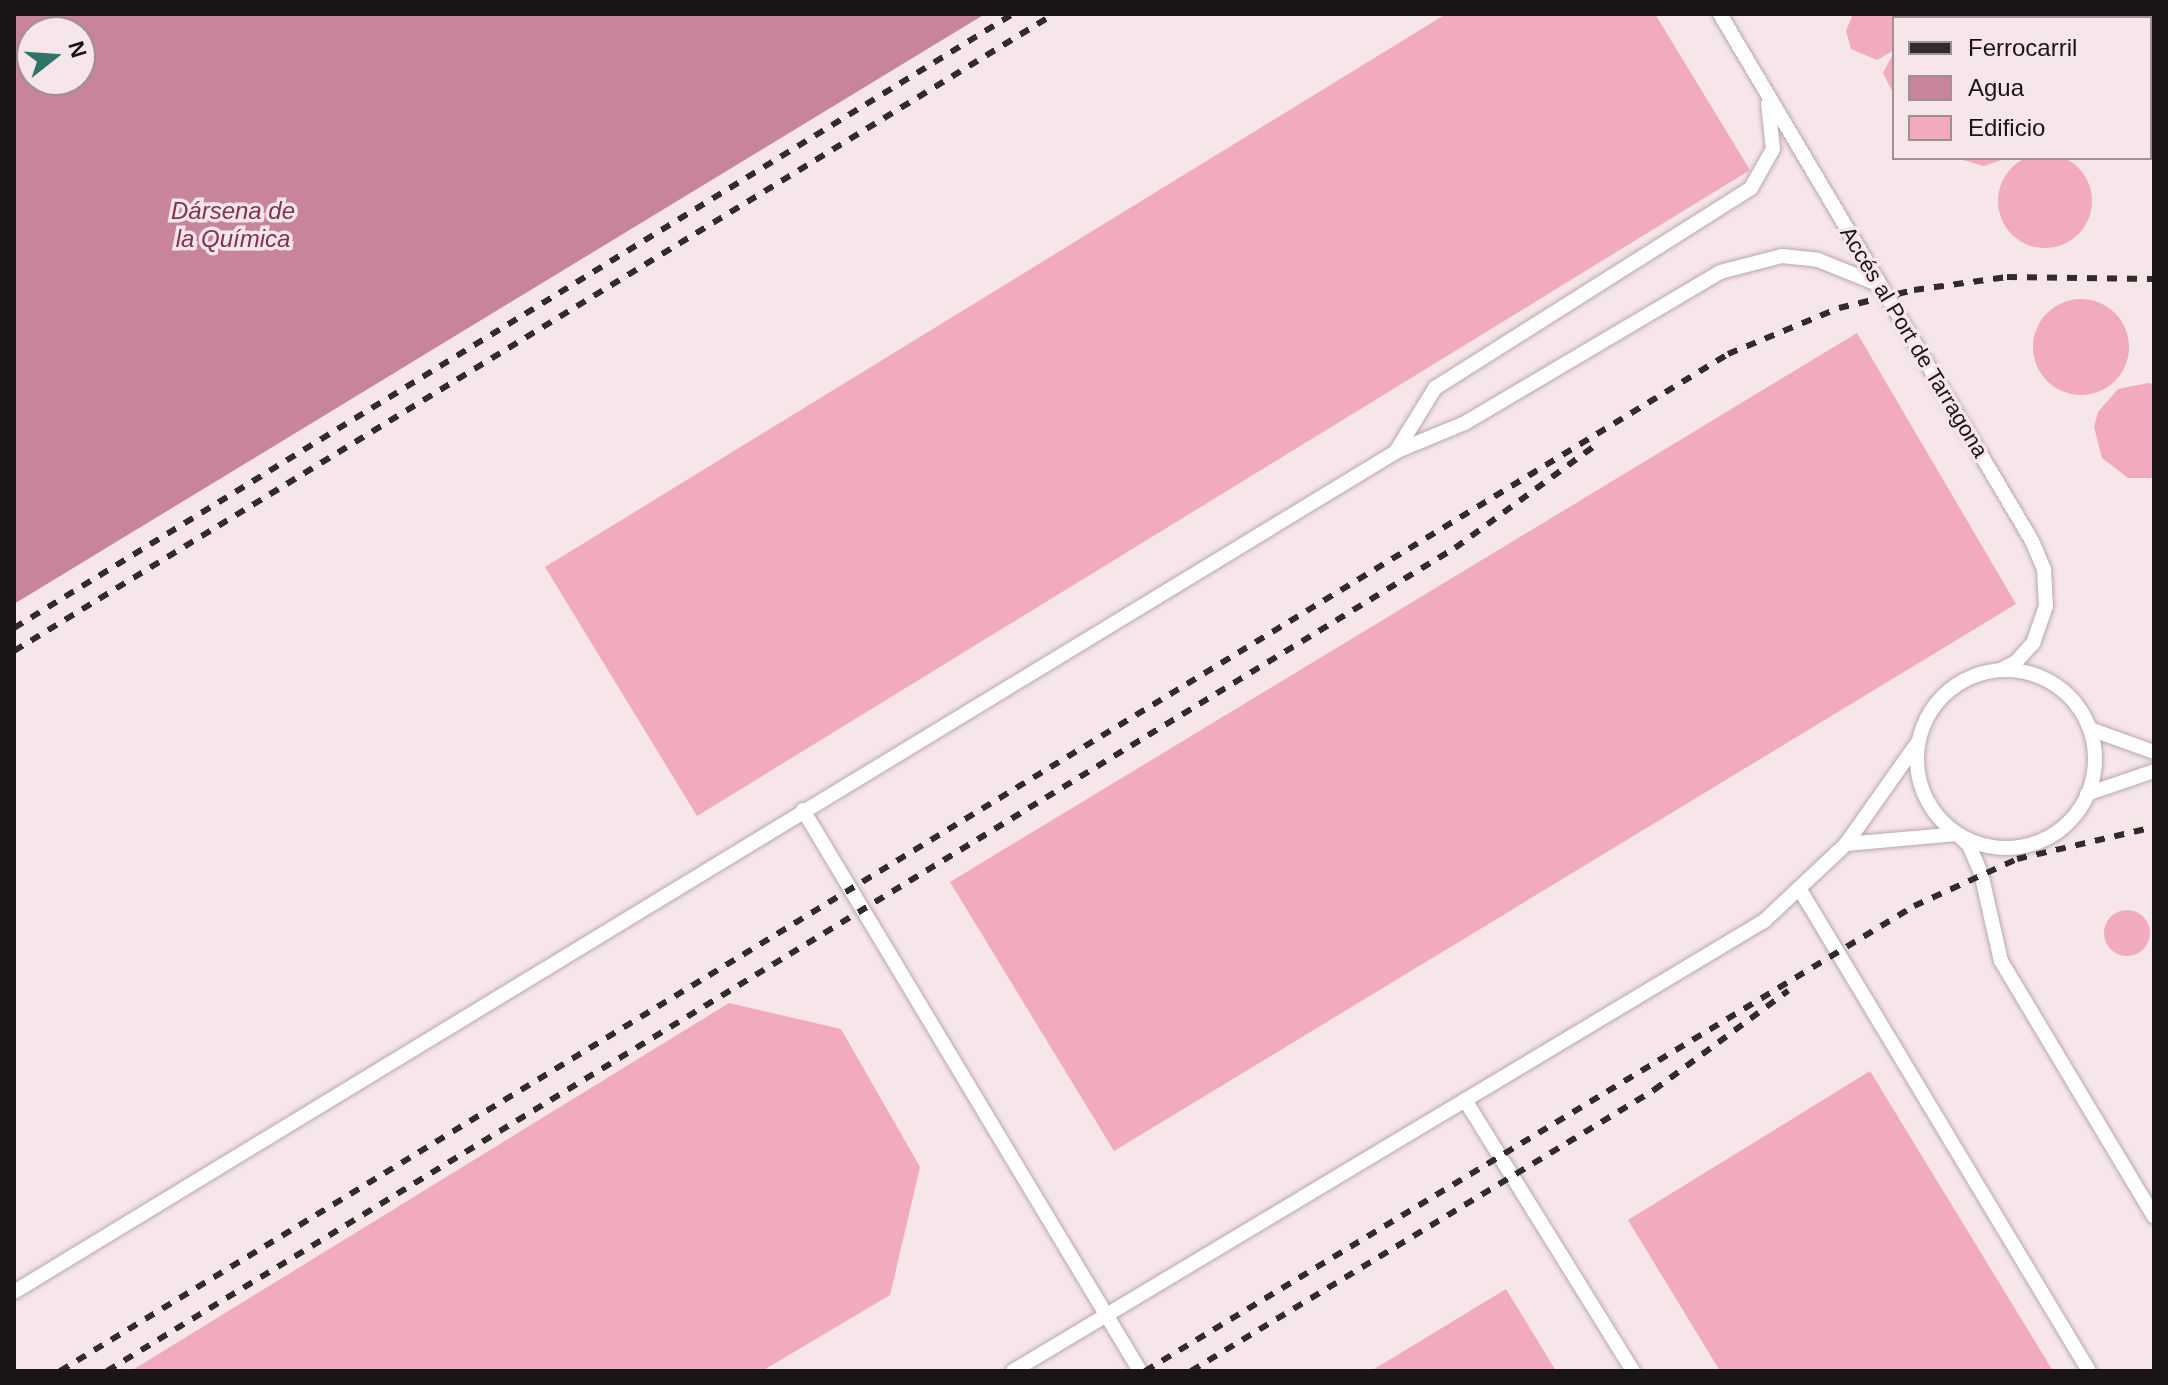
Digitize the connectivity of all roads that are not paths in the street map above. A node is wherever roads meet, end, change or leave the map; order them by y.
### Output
1 (1720, 14) edge
2 (1766, 91) junction
3 (1880, 285) junction
4 (1397, 451) junction
5 (2000, 670) junction
6 (2090, 729) junction
7 (1918, 742) junction
8 (2154, 752) edge
9 (2154, 771) edge
10 (2087, 794) junction
11 (803, 810) junction
12 (1957, 834) junction
13 (1846, 844) junction
14 (1799, 888) junction
15 (1465, 1100) junction
16 (2154, 1217) edge
17 (14, 1292) edge
18 (1106, 1315) junction
19 (1013, 1371) edge
20 (1140, 1371) edge
21 (1633, 1371) edge
22 (2089, 1371) edge

1 - 2 lane, Accés al Port de Tarragona
2 - 3 lane, Accés al Port de Tarragona
2 - 4 lane
3 - 4 lane
3 - 5 lane, Accés al Port de Tarragona
4 - 11 lane
5 - 6 lane
5 - 7 lane
6 - 8 lane
6 - 10 lane
7 - 12 lane
7 - 13 lane
9 - 10 lane
10 - 12 lane
11 - 17 lane
11 - 18 lane
12 - 13 lane
12 - 16 lane
13 - 14 lane
14 - 15 lane
14 - 22 lane
15 - 18 lane
15 - 21 lane
18 - 19 lane
18 - 20 lane

